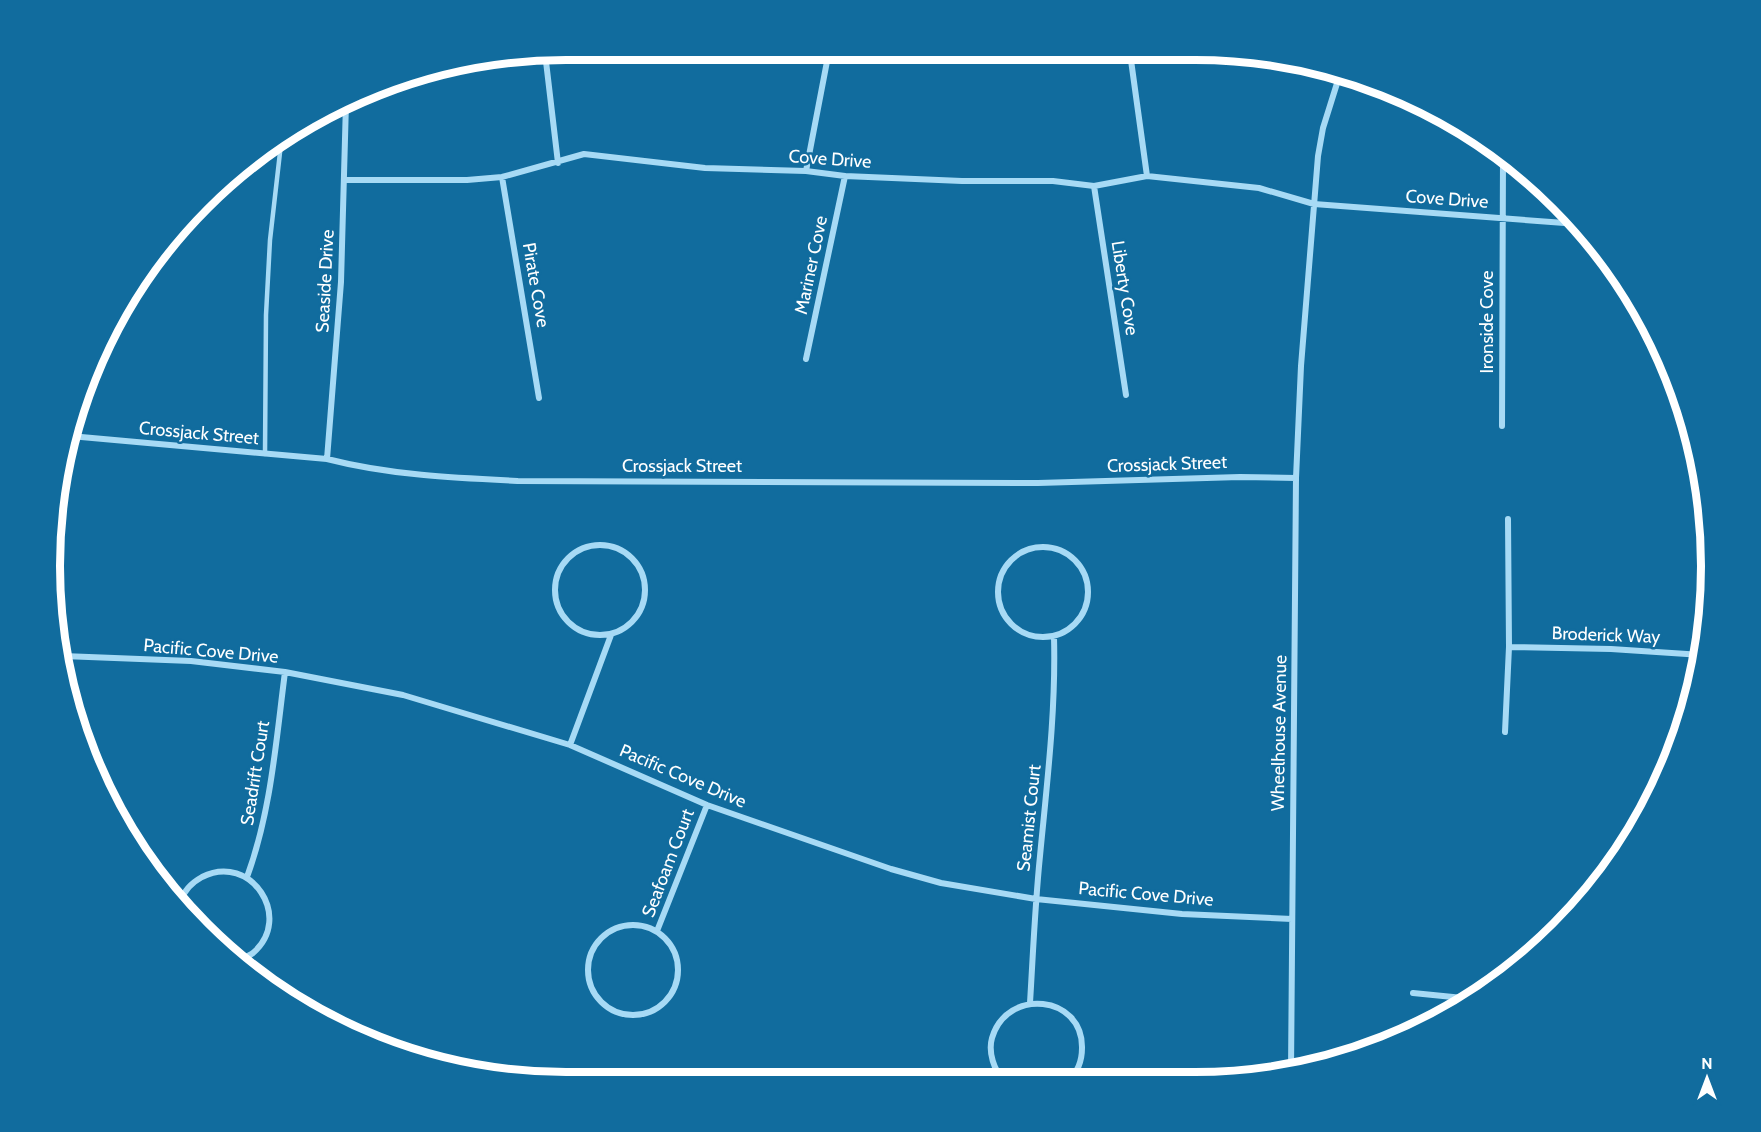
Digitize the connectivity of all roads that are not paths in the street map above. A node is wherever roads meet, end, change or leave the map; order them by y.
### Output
1 (827, 60) edge
2 (1131, 60) edge
3 (546, 61) edge
4 (1338, 81) edge
5 (346, 110) edge
6 (280, 148) edge
7 (558, 163) junction
8 (1503, 165) edge
9 (806, 171) junction
10 (845, 176) junction
11 (1147, 176) junction
12 (502, 177) junction
13 (345, 180) junction
14 (1095, 186) junction
15 (1314, 204) junction
16 (1502, 218) junction
17 (1567, 223) edge
18 (806, 359) dead end
19 (1126, 395) dead end
20 (539, 398) dead end
21 (1502, 426) dead end
22 (77, 436) edge
23 (265, 453) junction
24 (327, 459) junction
25 (1296, 478) junction
26 (1508, 519) dead end
27 (611, 635) junction
28 (1054, 637) junction
29 (1509, 647) junction
30 (1693, 654) edge
31 (68, 656) edge
32 (285, 672) junction
33 (1505, 732) dead end
34 (570, 745) junction
35 (707, 806) junction
36 (247, 877) junction
37 (183, 896) edge
38 (1036, 899) junction
39 (1292, 919) junction
40 (657, 931) junction
41 (246, 957) edge
42 (1413, 993) dead end
43 (1459, 998) edge
44 (1030, 1003) junction
45 (1291, 1063) edge
46 (998, 1072) edge
47 (1076, 1072) edge

1 - 9 street
2 - 11 street
3 - 7 street
4 - 15 street
5 - 13 street, Seaside Drive
6 - 23 lane
7 - 9 street, Cove Drive
7 - 12 street, Cove Drive
8 - 16 street, Ironside Cove
9 - 10 street, Cove Drive
10 - 14 street, Cove Drive
10 - 18 street, Mariner Cove
11 - 14 street, Cove Drive
11 - 15 street, Cove Drive
12 - 13 street, Cove Drive
12 - 20 street, Pirate Cove
13 - 24 street, Seaside Drive
14 - 19 street, Liberty Cove
15 - 16 street, Cove Drive
15 - 25 street, Wheelhouse Avenue
16 - 17 street, Cove Drive
16 - 21 street, Ironside Cove
22 - 23 street, Crossjack Street
23 - 24 street, Crossjack Street
24 - 25 street, Crossjack Street
25 - 39 street, Wheelhouse Avenue
26 - 29 street
27 - 27 street
27 - 34 street
28 - 28 street
28 - 38 street, Seamist Court
29 - 30 street, Broderick Way
29 - 33 street
31 - 32 street, Pacific Cove Drive
32 - 34 street, Pacific Cove Drive
32 - 36 street, Seadrift Court
34 - 35 street, Pacific Cove Drive
35 - 38 street, Pacific Cove Drive
35 - 40 street, Seafoam Court
36 - 37 street
36 - 41 street
38 - 39 street, Pacific Cove Drive
38 - 44 street, Seamist Court
39 - 45 street, Wheelhouse Avenue
40 - 40 street, Seafoam Court
42 - 43 street
44 - 46 street
44 - 47 street

